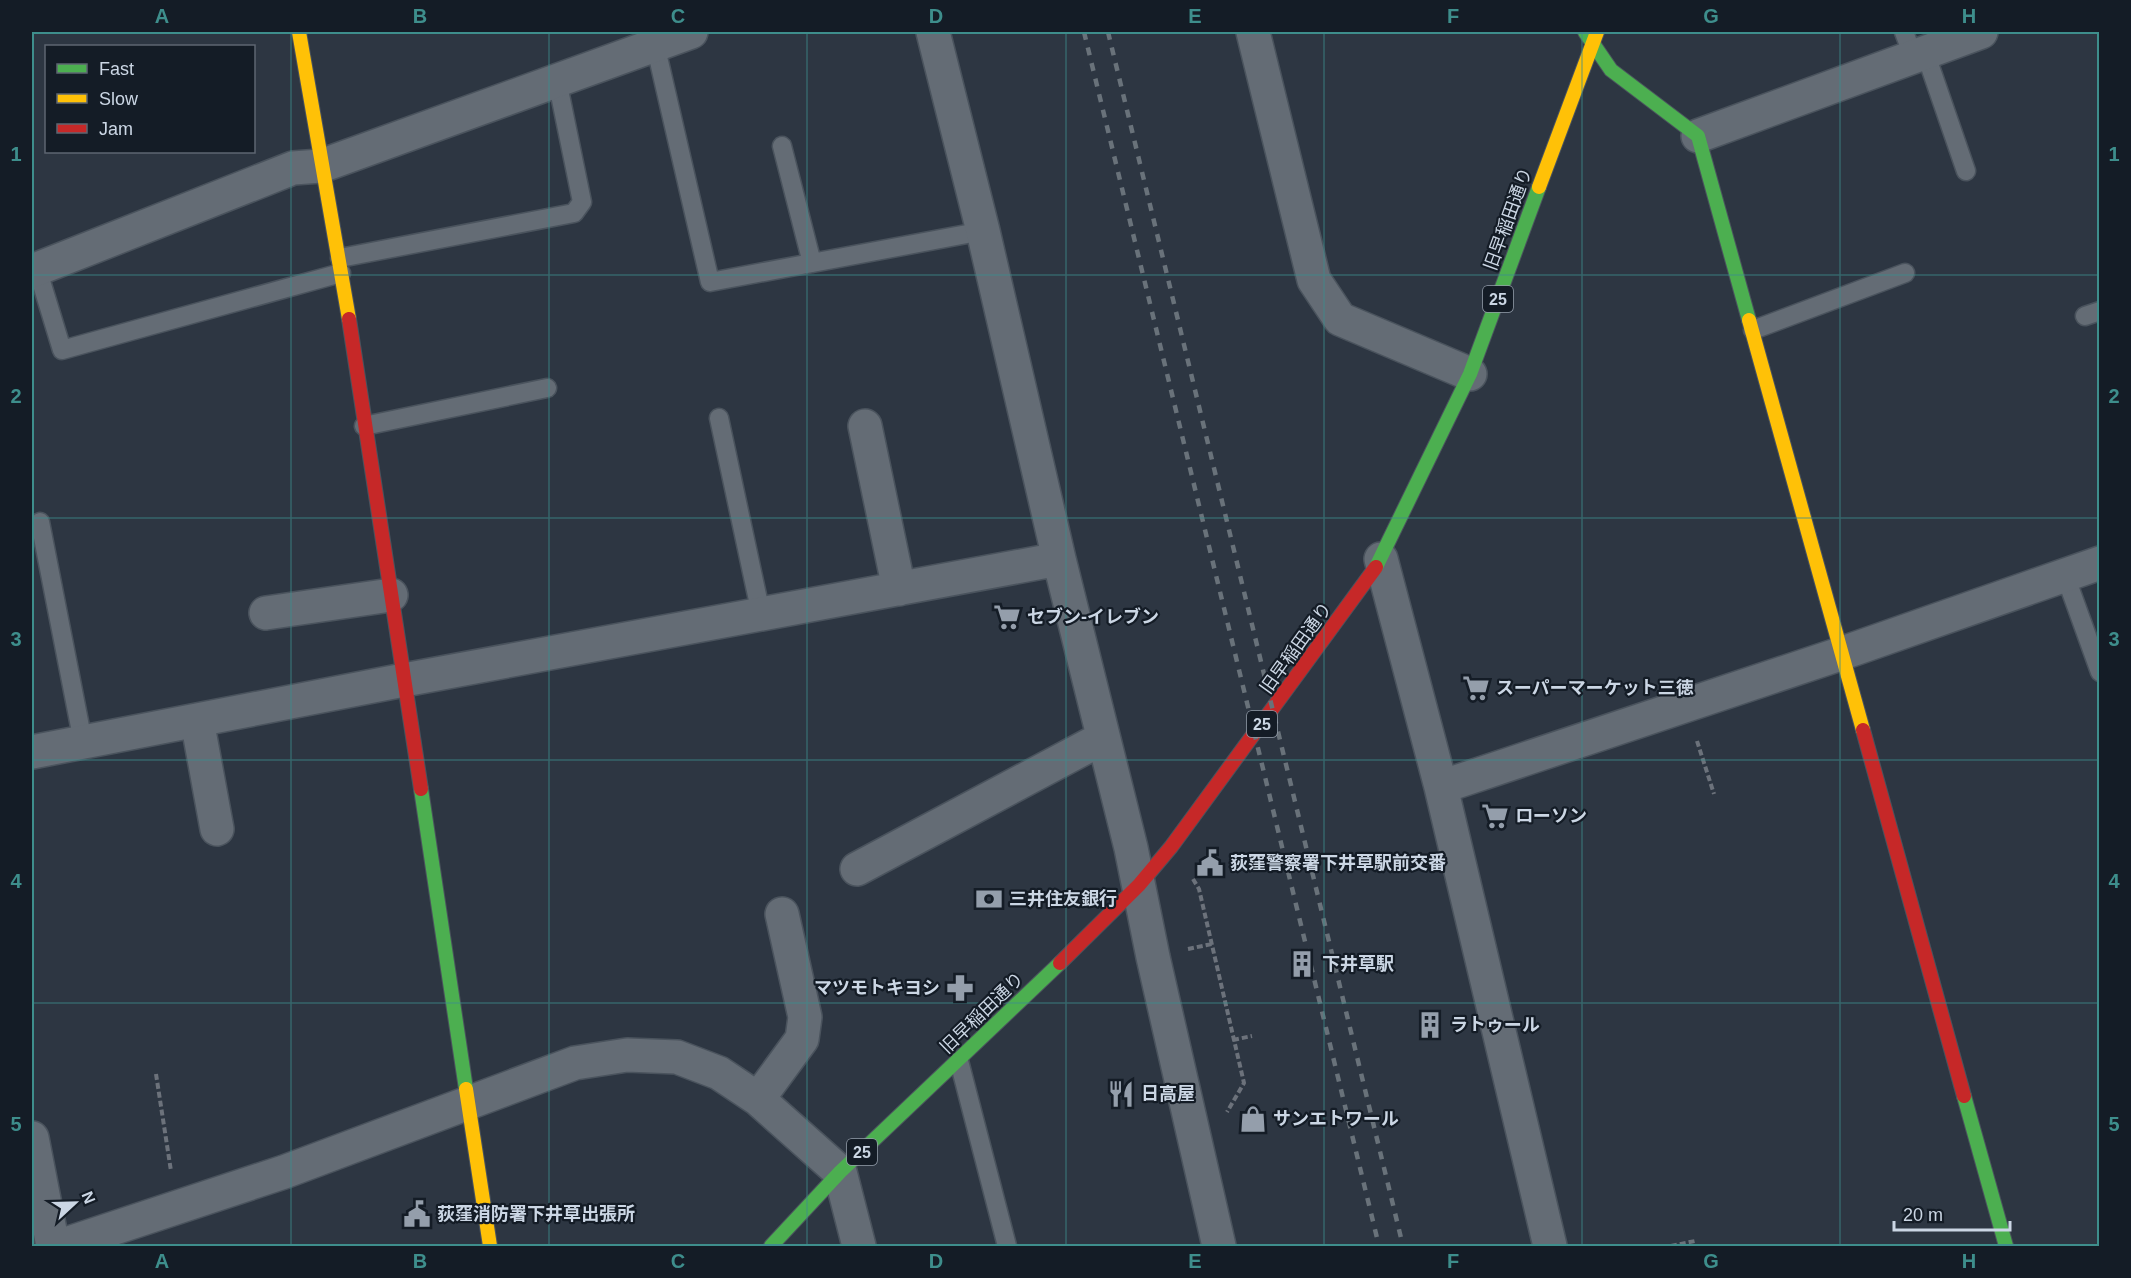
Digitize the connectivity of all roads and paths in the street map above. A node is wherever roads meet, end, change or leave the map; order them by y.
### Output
1 (299, 32) edge
2 (933, 32) edge
3 (1253, 32) edge
4 (1981, 32) edge
5 (1591, 35) edge
6 (674, 36) edge
7 (1914, 46) edge
8 (556, 80) junction
9 (1698, 136) junction
10 (782, 146) dead end
11 (321, 166) junction
12 (1966, 171) dead end
13 (983, 231) junction
14 (812, 262) junction
15 (341, 265) junction
16 (34, 270) edge
17 (1905, 273) dead end
18 (1753, 330) junction
19 (1470, 374) junction
20 (547, 388) dead end
21 (719, 418) dead end
22 (364, 426) junction
23 (865, 426) dead end
24 (40, 522) dead end
25 (1059, 559) junction
26 (1381, 559) junction
27 (2100, 563) edge
28 (2066, 575) junction
29 (899, 589) junction
30 (391, 595) junction
31 (266, 613) dead end
32 (761, 614) junction
33 (1840, 654) junction
34 (2100, 672) edge
35 (404, 680) junction
36 (1685, 705) junction
37 (197, 720) junction
38 (1103, 738) junction
39 (83, 742) junction
40 (32, 752) edge
41 (1441, 787) junction
42 (1714, 794) dead end
43 (217, 829) dead end
44 (858, 869) dead end
45 (1187, 872) dead end
46 (1139, 885) junction
47 (782, 914) dead end
48 (1252, 1036) dead end
49 (1233, 1040) junction
50 (958, 1061) junction
51 (156, 1074) dead end
52 (758, 1099) junction
53 (467, 1102) junction
54 (1227, 1113) dead end
55 (32, 1138) edge
56 (840, 1172) junction
57 (176, 1208) junction
58 (1695, 1241) dead end
59 (53, 1246) edge
60 (60, 1246) edge
61 (490, 1246) edge
62 (771, 1246) edge
63 (859, 1246) edge
64 (1007, 1246) edge
65 (1219, 1246) edge
66 (1550, 1246) edge
67 (1671, 1246) edge
68 (2006, 1246) edge

1 - 11 street
2 - 13 street
3 - 19 street
4 - 7 street
5 - 9 street
5 - 19 street, 旧早稲田通り / 25
6 - 8 street
6 - 14 lane
7 - 9 street
7 - 12 lane
8 - 11 street
8 - 15 lane
9 - 18 street
10 - 14 lane
11 - 15 street
11 - 16 street
13 - 14 lane
13 - 25 street
15 - 16 lane
15 - 22 street
17 - 18 lane
18 - 33 street
19 - 26 street, 旧早稲田通り / 25
20 - 22 lane
21 - 32 lane
22 - 30 street
23 - 29 street
24 - 39 lane
25 - 29 street
25 - 38 street
26 - 41 street
26 - 46 street, 旧早稲田通り / 25
27 - 28 street
28 - 33 street
28 - 34 lane
29 - 32 street
30 - 31 street
30 - 35 street
32 - 35 street
33 - 36 street
33 - 68 street
35 - 37 street
35 - 53 street
36 - 41 street
36 - 42 path
37 - 39 street
37 - 43 street
38 - 44 street
38 - 46 street
39 - 40 street
41 - 66 street
45 - 49 path
46 - 50 street, 旧早稲田通り / 25
46 - 65 street
47 - 52 street
48 - 49 path
49 - 54 path
50 - 56 street, 旧早稲田通り / 25
50 - 64 lane
51 - 57 path
52 - 53 street
52 - 56 street
53 - 57 street
53 - 61 street
55 - 59 street
56 - 62 street, 旧早稲田通り / 25
56 - 63 street
57 - 60 street
58 - 67 path

